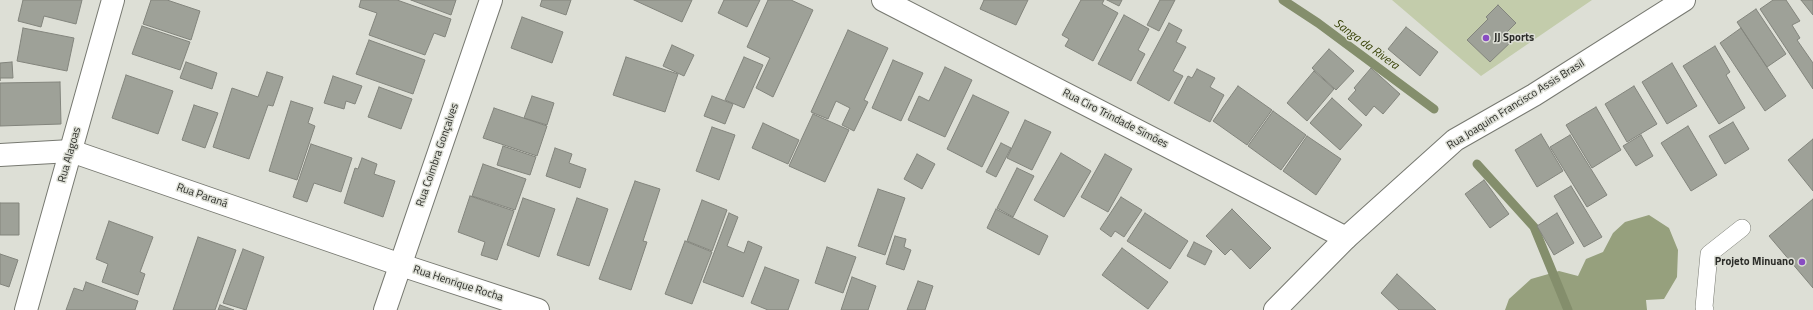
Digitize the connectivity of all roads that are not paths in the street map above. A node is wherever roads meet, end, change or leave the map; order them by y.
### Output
1 (113, 0) edge
2 (491, 0) edge
3 (883, 0) edge
4 (1684, 0) edge
5 (71, 151) junction
6 (0, 155) edge
7 (1742, 228) dead end
8 (1346, 238) junction
9 (400, 265) junction
10 (26, 310) edge
11 (385, 310) edge
12 (538, 310) edge
13 (1275, 310) edge
14 (1705, 310) edge

1 - 5 street, Rua Alagoas
2 - 9 street, Rua Coimbra Gonçalves
3 - 8 street, Rua Ciro Trindade Simões
4 - 8 street, Rua Joaquim Francisco Assis Brasil
5 - 6 street, Rua Paraná
5 - 9 street, Rua Paraná
5 - 10 street, Rua Alagoas
7 - 14 lane
8 - 13 street, Rua Joaquim Francisco Assis Brasil
9 - 11 street, Rua Coimbra Gonçalves
9 - 12 street, Rua Henrique Rocha

